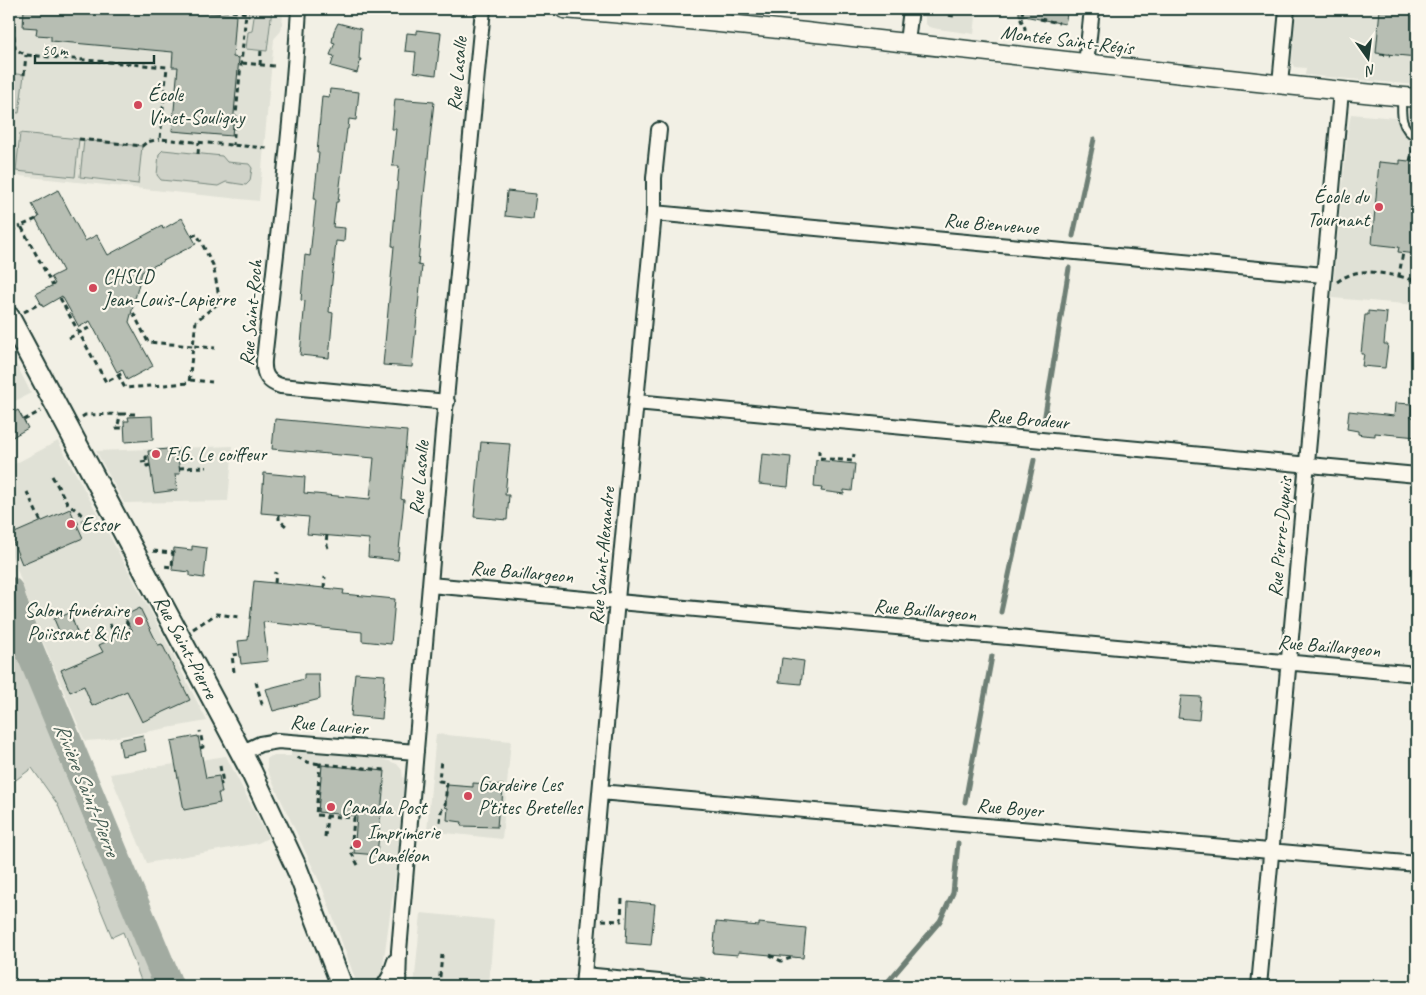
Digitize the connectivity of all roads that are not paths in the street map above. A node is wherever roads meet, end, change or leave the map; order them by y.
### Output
1 (298, 9) edge
2 (484, 9) edge
3 (564, 9) edge
4 (911, 9) edge
5 (1092, 9) edge
6 (1287, 9) edge
7 (723, 16) edge
8 (907, 42) junction
9 (1086, 64) junction
10 (1280, 84) junction
11 (1341, 91) junction
12 (1409, 97) edge
13 (659, 130) dead end
14 (1417, 137) edge
15 (654, 213) junction
16 (1328, 280) junction
17 (15, 315) edge
18 (447, 402) junction
19 (636, 402) junction
20 (1306, 465) junction
21 (1417, 475) edge
22 (430, 585) junction
23 (617, 601) junction
24 (1288, 662) junction
25 (1417, 674) edge
26 (416, 752) junction
27 (241, 753) junction
28 (600, 792) junction
29 (1271, 851) junction
30 (1417, 864) edge
31 (398, 951) junction
32 (583, 981) edge
33 (342, 986) edge
34 (384, 986) edge
35 (398, 986) edge
36 (702, 986) edge
37 (1259, 986) edge

1 - 18 street, Rue Saint-Roch
2 - 18 street, Rue Lasalle
3 - 7 street, Montée Saint-Régis
4 - 8 street
5 - 9 street
6 - 10 street
7 - 8 street, Montée Saint-Régis
8 - 9 street, Montée Saint-Régis
9 - 10 street, Montée Saint-Régis
10 - 11 street, Montée Saint-Régis
11 - 12 street, Montée Saint-Régis
11 - 16 street, Rue Pierre-Dupuis
12 - 14 lane
13 - 15 street, Rue Saint-Alexandre
15 - 16 street, Rue Bienvenue
15 - 19 street, Rue Saint-Alexandre
16 - 20 street, Rue Pierre-Dupuis
17 - 27 main road, Rue Saint-Pierre
18 - 22 street, Rue Lasalle
19 - 20 street, Rue Brodeur
19 - 23 street, Rue Saint-Alexandre
20 - 21 street, Rue Brodeur
20 - 24 street, Rue Pierre-Dupuis
22 - 23 street, Rue Baillargeon
22 - 26 street, Rue Lasalle
23 - 24 street, Rue Baillargeon
23 - 28 street, Rue Saint-Alexandre
24 - 25 street, Rue Baillargeon
24 - 29 street, Rue Pierre-Dupuis
26 - 27 street, Rue Laurier
26 - 31 street, Rue Lasalle
27 - 33 main road, Rue Saint-Pierre
28 - 29 street, Rue Boyer
28 - 32 street, Rue Saint-Alexandre
29 - 30 street, Rue Boyer
29 - 37 street, Rue Pierre-Dupuis
31 - 34 street, Rue Lasalle
31 - 35 street, Rue Lasalle
32 - 36 street

